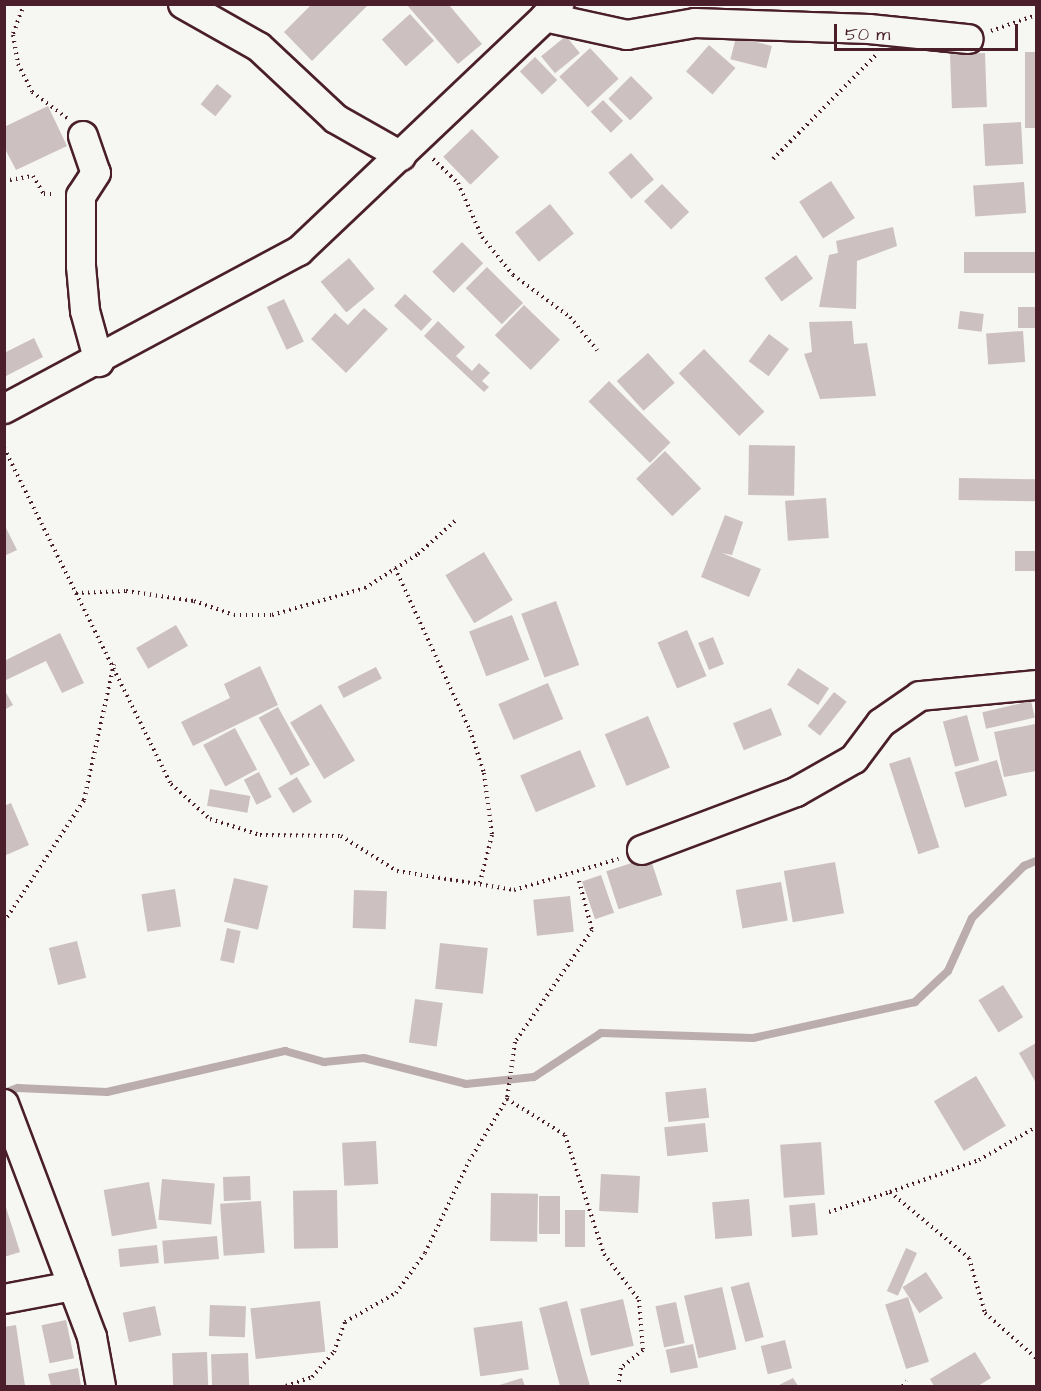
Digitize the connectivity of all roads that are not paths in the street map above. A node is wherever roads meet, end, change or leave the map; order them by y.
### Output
1 (183, 4) edge
2 (552, 11) edge
3 (968, 39) road end
4 (83, 136) road end
5 (402, 156) junction
6 (99, 362) junction
7 (4, 409) edge
8 (1036, 685) edge
9 (642, 850) road end
10 (4, 1104) edge
11 (73, 1286) junction
12 (4, 1299) edge
13 (101, 1386) edge

1 - 5 street
2 - 3 street
2 - 5 street
4 - 6 street
5 - 6 street
6 - 7 street
8 - 9 street
10 - 11 street
11 - 12 street
11 - 13 street

